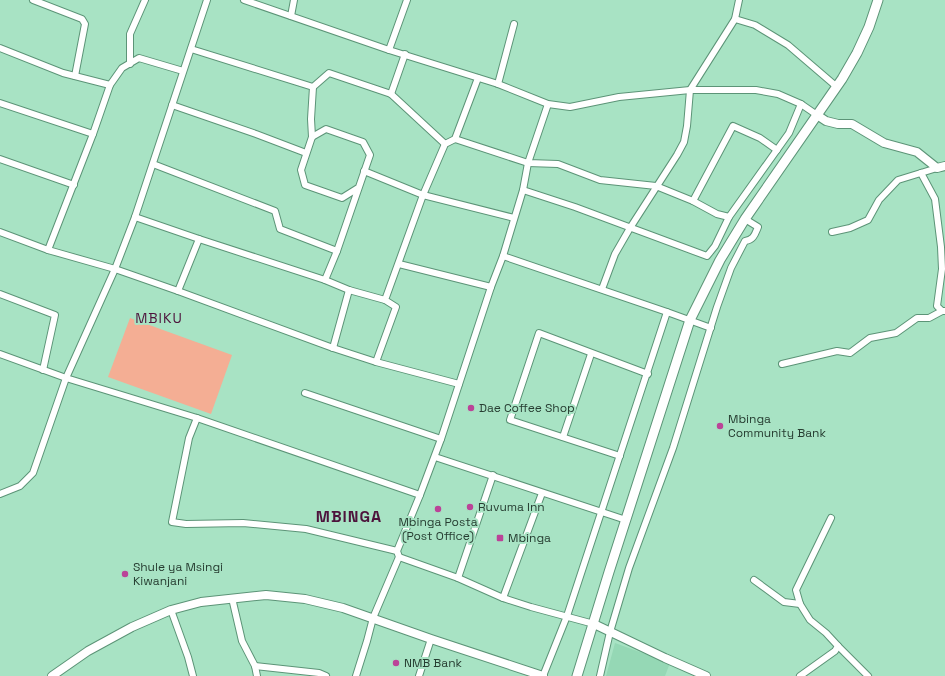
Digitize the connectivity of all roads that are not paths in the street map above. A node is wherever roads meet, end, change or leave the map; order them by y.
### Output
1 (33, 0) edge
2 (145, 0) edge
3 (207, 0) edge
4 (244, 0) edge
5 (294, 0) edge
6 (407, 0) edge
7 (739, 0) edge
8 (878, 0) edge
9 (291, 16) junction
10 (735, 19) junction
11 (514, 24) dead end
12 (0, 48) edge
13 (191, 49) junction
14 (389, 50) junction
15 (405, 54) junction
16 (130, 64) junction
17 (184, 71) junction
18 (74, 76) junction
19 (478, 78) junction
20 (498, 84) junction
21 (110, 85) junction
22 (313, 87) junction
23 (837, 87) junction
24 (690, 90) junction
25 (391, 94) junction
26 (0, 103) edge
27 (548, 104) junction
28 (801, 104) junction
29 (172, 105) junction
30 (817, 115) junction
31 (93, 134) junction
32 (312, 137) junction
33 (455, 138) junction
34 (445, 144) junction
35 (777, 150) junction
36 (306, 153) junction
37 (0, 160) edge
38 (528, 163) junction
39 (152, 164) junction
40 (945, 166) edge
41 (937, 168) junction
42 (364, 171) junction
43 (922, 173) junction
44 (74, 185) junction
45 (656, 186) junction
46 (358, 188) junction
47 (523, 190) junction
48 (423, 195) junction
49 (693, 201) junction
50 (135, 217) junction
51 (729, 217) junction
52 (514, 218) junction
53 (745, 219) junction
54 (630, 228) junction
55 (0, 232) edge
56 (832, 232) dead end
57 (199, 239) junction
58 (48, 250) junction
59 (337, 251) junction
60 (504, 256) junction
61 (399, 264) junction
62 (115, 269) junction
63 (325, 280) junction
64 (491, 287) junction
65 (602, 289) junction
66 (349, 290) junction
67 (178, 291) junction
68 (0, 294) edge
69 (385, 300) junction
70 (944, 311) edge
71 (667, 312) junction
72 (690, 320) junction
73 (711, 328) junction
74 (333, 348) junction
75 (0, 354) edge
76 (591, 354) junction
77 (376, 362) junction
78 (782, 364) dead end
79 (43, 370) junction
80 (648, 374) junction
81 (66, 378) junction
82 (459, 384) junction
83 (305, 393) dead end
84 (197, 418) junction
85 (563, 437) junction
86 (441, 439) junction
87 (434, 456) junction
88 (620, 456) junction
89 (492, 475) junction
90 (542, 493) junction
91 (0, 494) edge
92 (420, 495) junction
93 (601, 512) junction
94 (831, 518) dead end
95 (626, 520) junction
96 (398, 554) junction
97 (458, 578) junction
98 (754, 580) dead end
99 (232, 598) junction
100 (503, 598) junction
101 (800, 604) junction
102 (171, 610) junction
103 (567, 616) junction
104 (373, 618) junction
105 (594, 624) junction
106 (610, 632) junction
107 (431, 639) junction
108 (838, 646) junction
109 (255, 666) junction
110 (292, 670) junction
111 (56, 675) edge
112 (193, 676) edge
113 (257, 676) edge
114 (288, 676) edge
115 (326, 676) edge
116 (356, 676) edge
117 (418, 676) edge
118 (543, 676) edge
119 (577, 676) edge
120 (600, 676) edge
121 (706, 676) edge
122 (800, 676) edge
123 (868, 676) edge

1 - 18 street
2 - 16 street
3 - 13 street
4 - 9 street
5 - 9 street
6 - 14 street
7 - 10 street
8 - 23 main road
9 - 14 street
10 - 23 street
10 - 24 street
11 - 20 street
12 - 18 street
13 - 17 street
13 - 22 street
14 - 15 street
15 - 19 street
15 - 25 street
16 - 17 street
16 - 21 street
17 - 29 street
18 - 21 street
19 - 20 street
19 - 33 street
20 - 27 street
21 - 31 street
22 - 25 street
22 - 32 street
23 - 30 main road
24 - 27 street
24 - 28 street
24 - 45 street
25 - 34 street
26 - 31 street
27 - 38 street
28 - 30 street
28 - 35 street
29 - 36 street
29 - 39 street
30 - 41 street
30 - 53 main road
31 - 44 street
32 - 36 street
32 - 42 street
33 - 34 street
33 - 38 street
34 - 48 street
35 - 49 street
35 - 51 street
36 - 46 street
37 - 44 street
38 - 45 street
38 - 47 street
39 - 50 street
39 - 59 street
40 - 41 street
41 - 43 street
42 - 46 street
42 - 48 street
43 - 56 street
43 - 70 street
44 - 58 street
45 - 49 street
45 - 54 street
46 - 59 street
47 - 52 street
47 - 54 street
48 - 52 street
48 - 61 street
49 - 51 street
50 - 57 street
50 - 62 street
51 - 54 street
52 - 60 street
53 - 72 main road
53 - 73 street
54 - 65 street
55 - 58 street
57 - 63 street
57 - 67 street
58 - 62 street
59 - 63 street
60 - 64 street
60 - 65 street
61 - 64 street
61 - 69 street
62 - 67 street
62 - 81 street
63 - 66 street
64 - 82 street
65 - 71 street
66 - 69 street
66 - 74 street
67 - 74 street
68 - 79 street
69 - 77 street
70 - 78 street
71 - 72 street
71 - 80 street
72 - 73 street
72 - 95 main road
73 - 106 street
74 - 77 street
75 - 79 street
76 - 80 street
76 - 85 street
76 - 85 street
77 - 82 street
79 - 81 street
80 - 88 street
81 - 84 street
81 - 91 street
82 - 86 street
83 - 86 street
84 - 92 street
84 - 96 street
85 - 88 street
86 - 87 street
87 - 89 street
87 - 92 street
88 - 93 street
89 - 90 street
89 - 97 street
90 - 93 street
90 - 100 street
92 - 96 street
93 - 95 street
93 - 103 street
94 - 101 street
95 - 105 main road
96 - 97 street
96 - 104 street
97 - 100 street
98 - 101 street
99 - 102 street
99 - 104 street
99 - 109 street
100 - 103 street
101 - 108 street
102 - 111 street
102 - 112 street
103 - 105 street
103 - 118 street
104 - 107 street
104 - 116 street
105 - 106 street
105 - 119 main road
106 - 120 street
106 - 121 street
107 - 117 street
107 - 118 street
108 - 122 street
108 - 123 street
109 - 110 street
109 - 113 street
110 - 114 street
110 - 115 street

